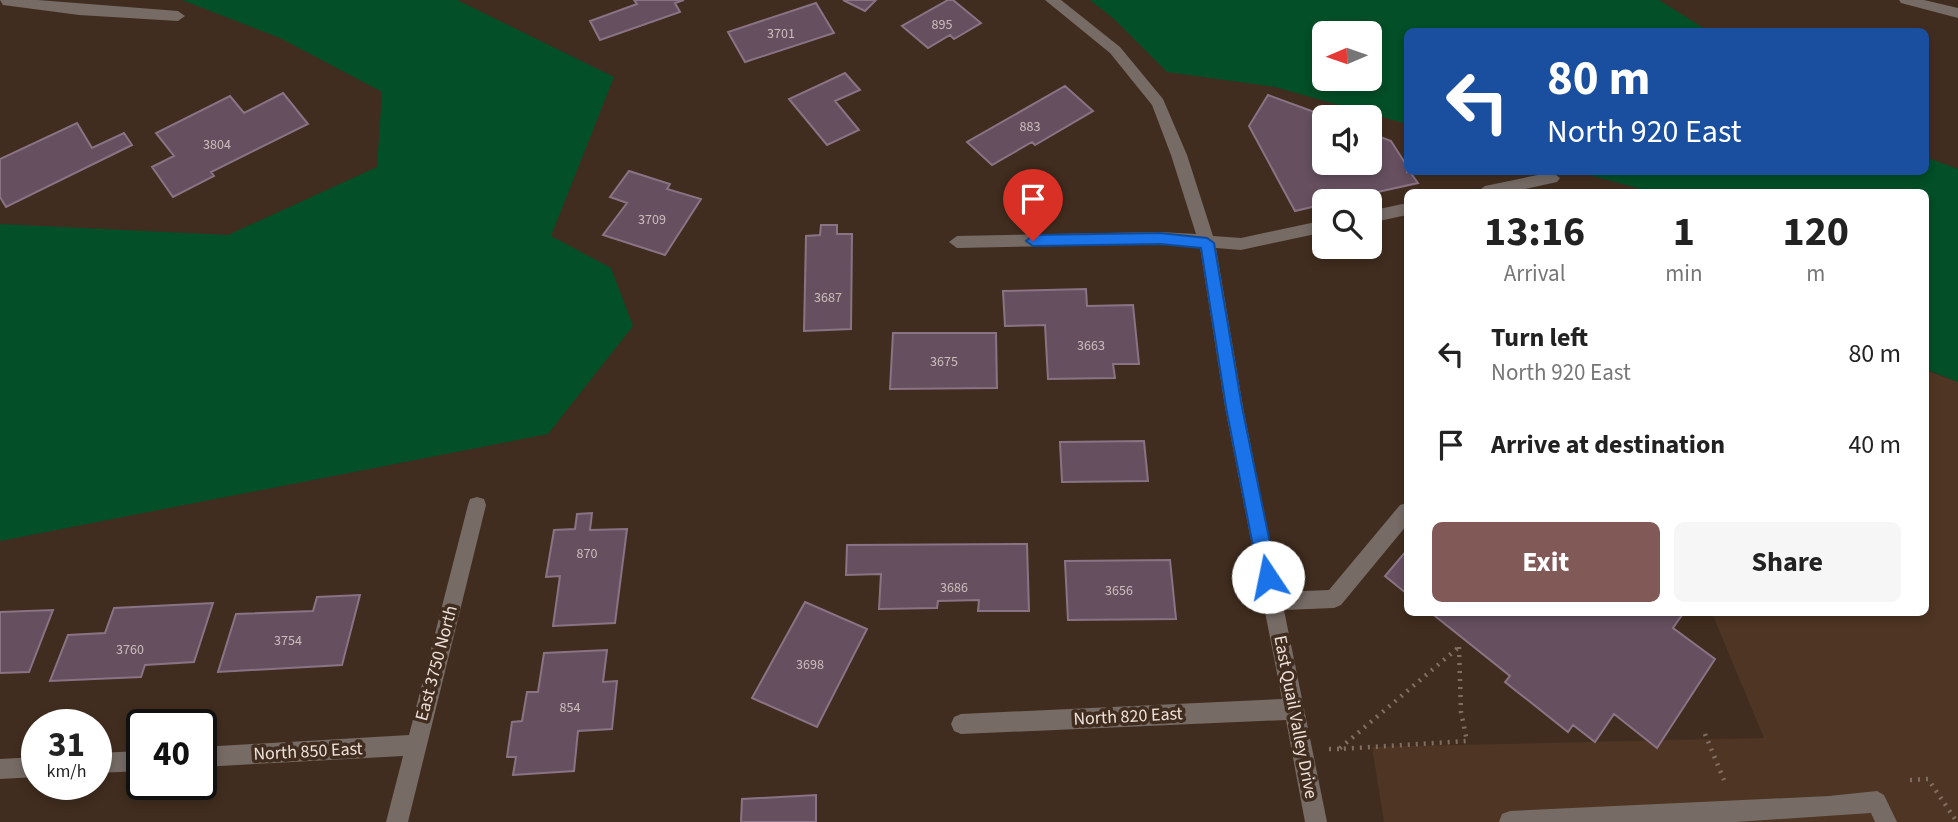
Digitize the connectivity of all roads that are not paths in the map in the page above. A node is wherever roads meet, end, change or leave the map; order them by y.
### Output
1 (3, 0) edge
2 (1052, 0) edge
3 (1906, 0) edge
4 (1958, 13) edge
5 (178, 16) dead end
6 (1552, 178) dead end
7 (1499, 189) edge
8 (1404, 210) edge
9 (1382, 214) edge
10 (1312, 229) edge
11 (957, 242) dead end
12 (1207, 243) junction
13 (477, 505) dead end
14 (1404, 515) edge
15 (1273, 601) junction
16 (1294, 709) junction
17 (961, 724) dead end
18 (415, 745) junction
19 (217, 756) edge
20 (21, 767) edge
21 (0, 769) edge
22 (397, 822) edge
23 (1316, 822) edge
24 (1510, 822) edge
25 (1886, 822) edge

1 - 5 street
2 - 12 street, East Quail Valley Drive
3 - 4 street
6 - 7 street
8 - 9 street
10 - 12 street
11 - 12 street
12 - 15 street, East Quail Valley Drive
13 - 18 street, East 3750 North
14 - 15 street
15 - 16 street, East Quail Valley Drive
16 - 17 street, North 820 East
16 - 23 street, East Quail Valley Drive
18 - 19 street, North 850 East
18 - 22 street, East 3750 North
20 - 21 street
24 - 25 street

